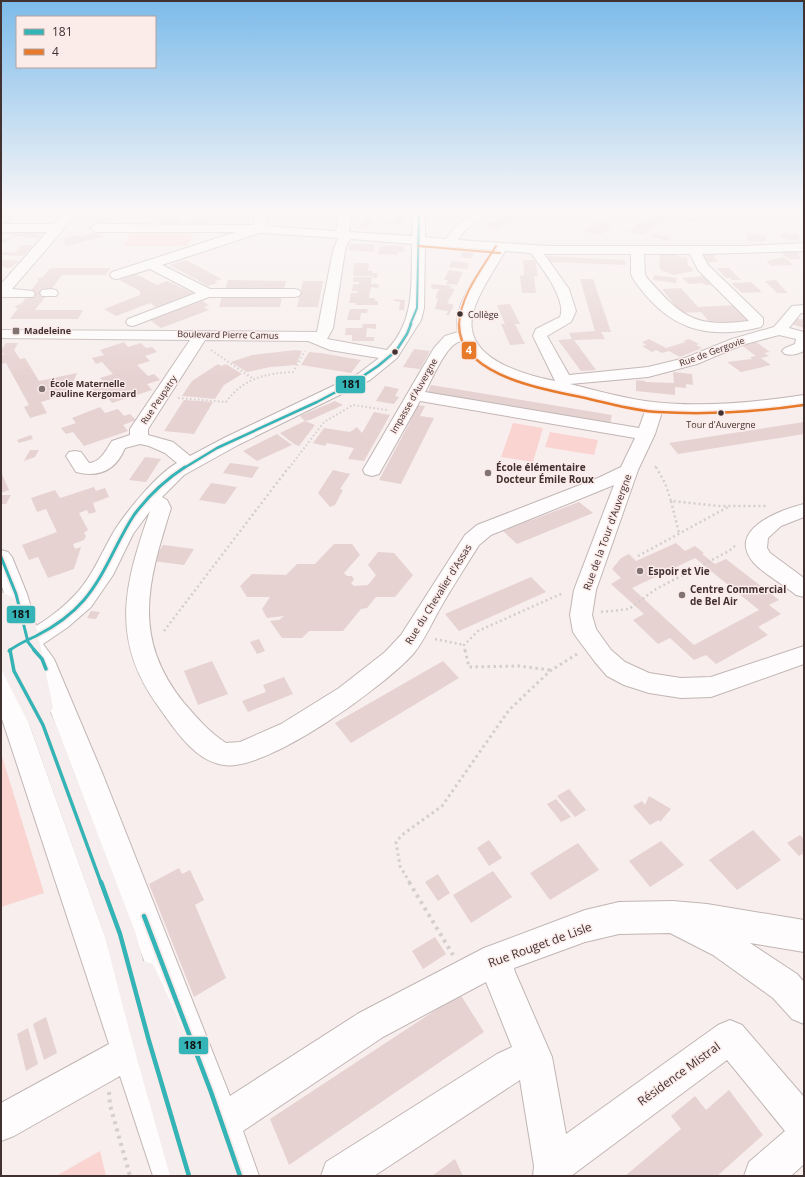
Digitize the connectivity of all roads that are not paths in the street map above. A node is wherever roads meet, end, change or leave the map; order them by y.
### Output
1 (23, 267) edge
2 (142, 267) edge
3 (157, 267) edge
4 (336, 267) edge
5 (418, 267) edge
6 (490, 267) edge
7 (547, 267) edge
8 (638, 267) edge
9 (703, 267) edge
10 (117, 275) dead end
11 (1, 292) edge
12 (207, 293) junction
13 (294, 293) dead end
14 (28, 294) dead end
15 (804, 309) edge
16 (133, 322) dead end
17 (779, 330) junction
18 (1, 334) edge
19 (466, 335) junction
20 (313, 338) junction
21 (198, 341) junction
22 (790, 352) dead end
23 (392, 354) junction
24 (562, 384) junction
25 (415, 395) junction
26 (804, 400) edge
27 (655, 406) junction
28 (646, 434) junction
29 (139, 438) junction
30 (75, 456) dead end
31 (188, 464) junction
32 (372, 470) dead end
33 (629, 470) junction
34 (149, 499) junction
35 (804, 510) edge
36 (1, 557) edge
37 (804, 589) edge
38 (1, 600) edge
39 (1, 622) edge
40 (16, 641) edge
41 (804, 655) edge
42 (1, 679) edge
43 (673, 917) junction
44 (120, 934) junction
45 (804, 936) edge
46 (495, 959) junction
47 (804, 1007) edge
48 (139, 1046) junction
49 (534, 1058) junction
50 (1, 1123) edge
51 (804, 1125) edge
52 (804, 1139) edge
53 (194, 1152) edge
54 (552, 1171) edge
55 (222, 1176) edge
56 (240, 1176) edge
57 (340, 1176) edge
58 (763, 1176) edge

1 - 11 street
2 - 10 street
3 - 12 street
4 - 20 street
5 - 23 street
6 - 19 street
7 - 24 street
8 - 9 street
11 - 14 street
12 - 13 street
12 - 16 street
15 - 17 street
17 - 22 street
17 - 24 street, Rue de Gergovie
18 - 21 street, Boulevard Pierre Camus
19 - 24 street
19 - 25 street, Impasse d'Auvergne
20 - 21 street, Boulevard Pierre Camus
20 - 23 street, Boulevard Pierre Camus
21 - 29 street, Rue Peupatry
23 - 31 street
24 - 27 street
25 - 28 street
25 - 32 street, Impasse d'Auvergne
26 - 27 street
27 - 28 street, Rue de la Tour d'Auvergne
28 - 33 street, Rue de la Tour d'Auvergne
29 - 30 street
29 - 31 street, Rue Peupatry
31 - 34 street
33 - 34 street, Rue du Chevalier d'Assas
33 - 41 street, Rue de la Tour d'Auvergne
34 - 40 street
35 - 37 street
36 - 40 street
38 - 40 main road
39 - 40 main road
40 - 44 main road
40 - 53 street
42 - 48 street
43 - 45 street, Rue Rouget de Lisle
43 - 46 street, Rue Rouget de Lisle
43 - 47 street
44 - 48 main road
44 - 53 main road
46 - 49 street, Résidence Mistral
46 - 53 street, Rue Rouget de Lisle
48 - 50 street
48 - 53 street
49 - 54 street, Résidence Mistral
49 - 57 street
51 - 54 street, Résidence Mistral
52 - 58 street
53 - 55 main road
53 - 56 street

